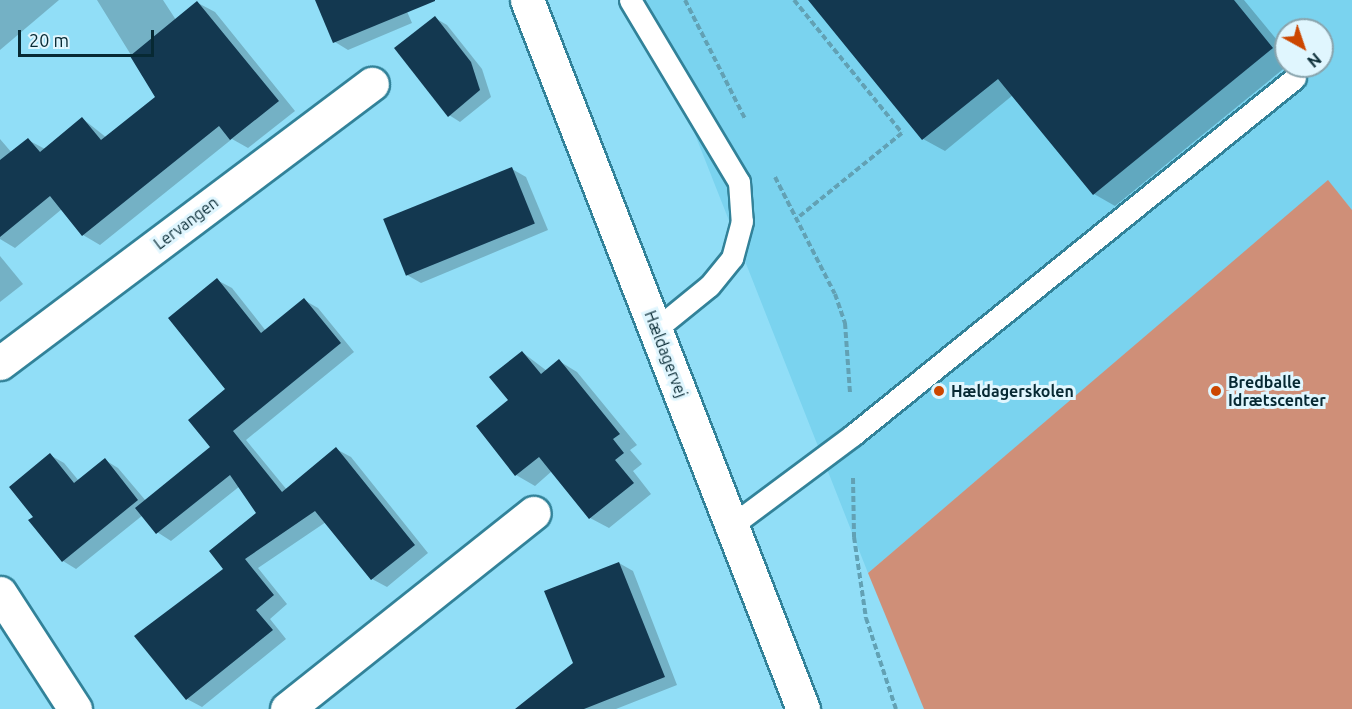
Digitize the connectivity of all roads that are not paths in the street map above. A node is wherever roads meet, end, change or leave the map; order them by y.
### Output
1 (527, 0) edge
2 (630, 0) edge
3 (1295, 78) dead end
4 (372, 84) dead end
5 (656, 329) junction
6 (0, 363) edge
7 (533, 513) dead end
8 (731, 526) junction
9 (0, 593) edge
10 (75, 709) edge
11 (287, 709) edge
12 (803, 709) edge

1 - 5 street, Hældagervej
2 - 5 lane
3 - 8 lane
4 - 6 street, Lervangen
5 - 8 street, Hældagervej
7 - 11 street
8 - 12 street, Hældagervej
9 - 10 street

